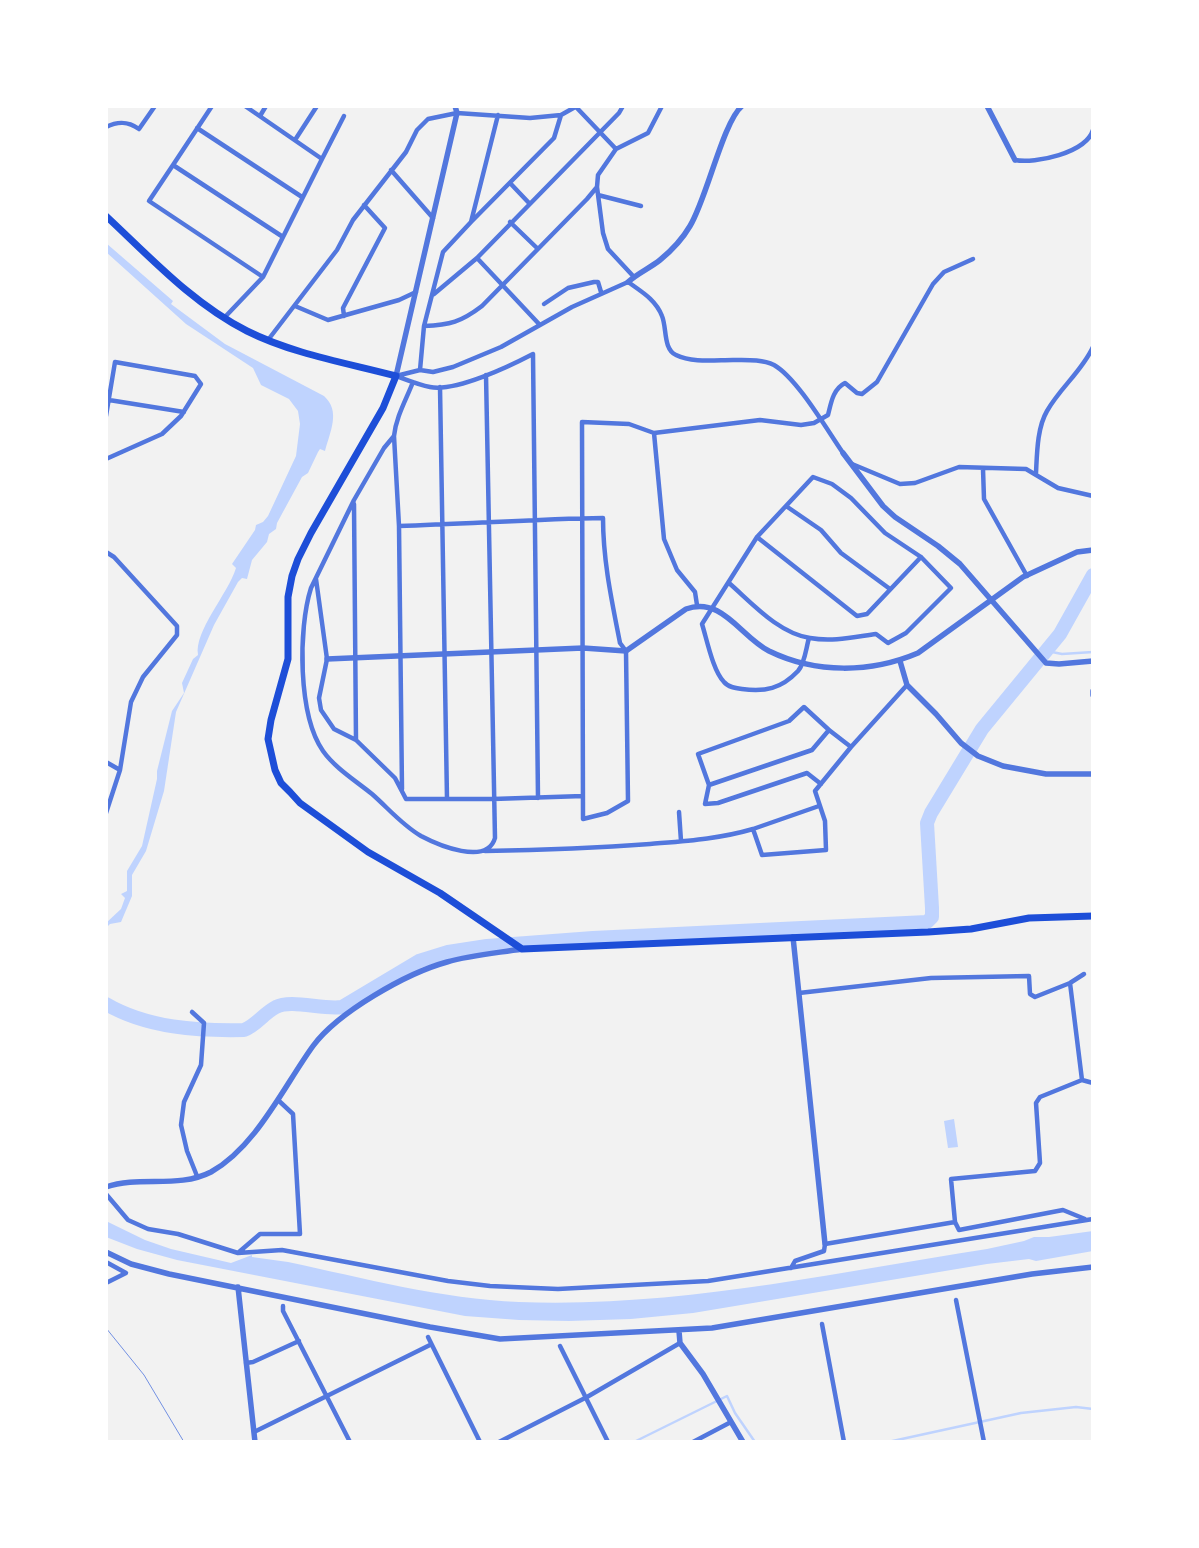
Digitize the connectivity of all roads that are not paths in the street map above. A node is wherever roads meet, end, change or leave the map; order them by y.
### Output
1 (155, 106) edge
2 (212, 106) edge
3 (245, 106) edge
4 (266, 106) edge
5 (317, 106) edge
6 (455, 106) edge
7 (623, 106) edge
8 (662, 106) edge
9 (742, 106) edge
10 (987, 106) edge
11 (576, 107) edge
12 (457, 113) junction
13 (498, 115) junction
14 (561, 115) junction
15 (260, 116) junction
16 (344, 116) dead end
17 (106, 127) edge
18 (197, 128) junction
19 (1093, 130) edge
20 (599, 133) junction
21 (295, 140) junction
22 (616, 149) junction
23 (322, 159) junction
24 (1015, 160) joint
25 (173, 165) junction
26 (390, 170) junction
27 (510, 183) junction
28 (596, 187) junction
29 (598, 195) junction
30 (302, 197) junction
31 (529, 202) junction
32 (364, 205) junction
33 (641, 206) dead end
34 (106, 216) edge
35 (433, 218) junction
36 (471, 222) junction
37 (510, 222) junction
38 (283, 237) junction
39 (538, 249) junction
40 (477, 258) junction
41 (973, 259) dead end
42 (634, 277) junction
43 (263, 278) junction
44 (628, 282) junction
45 (503, 285) junction
46 (416, 292) junction
47 (602, 292) junction
48 (434, 294) junction
49 (544, 304) dead end
50 (295, 306) junction
51 (344, 316) junction
52 (224, 318) junction
53 (539, 324) junction
54 (424, 326) junction
55 (268, 341) junction
56 (1093, 347) edge
57 (420, 370) junction
58 (486, 375) junction
59 (396, 376) junction
60 (413, 382) junction
61 (440, 387) junction
62 (109, 400) junction
63 (184, 412) junction
64 (106, 416) edge
65 (654, 433) junction
66 (394, 436) junction
67 (842, 452) joint
68 (106, 459) edge
69 (852, 464) junction
70 (983, 469) junction
71 (1036, 473) junction
72 (1093, 496) edge
73 (354, 500) junction
74 (786, 506) junction
75 (582, 519) junction
76 (534, 522) junction
77 (489, 523) junction
78 (444, 525) junction
79 (400, 526) junction
80 (757, 537) junction
81 (1093, 550) edge
82 (106, 552) edge
83 (921, 557) junction
84 (1027, 576) junction
85 (316, 579) junction
86 (729, 583) junction
87 (890, 589) junction
88 (992, 599) junction
89 (697, 605) junction
90 (714, 607) junction
91 (809, 638) junction
92 (583, 648) junction
93 (536, 650) junction
94 (626, 651) junction
95 (491, 652) junction
96 (446, 653) junction
97 (400, 655) junction
98 (355, 658) junction
99 (327, 659) junction
100 (900, 661) junction
101 (1093, 661) edge
102 (802, 664) junction
103 (907, 685) junction
104 (1093, 691) edge
105 (1093, 695) edge
106 (829, 730) junction
107 (356, 740) junction
108 (851, 747) junction
109 (106, 762) edge
110 (120, 770) junction
111 (1093, 774) edge
112 (821, 784) junction
113 (709, 785) junction
114 (402, 790) junction
115 (583, 796) junction
116 (538, 798) junction
117 (447, 799) junction
118 (493, 799) junction
119 (819, 806) junction
120 (679, 812) dead end
121 (106, 813) edge
122 (753, 829) junction
123 (681, 841) junction
124 (484, 851) junction
125 (1093, 916) edge
126 (793, 937) junction
127 (522, 949) junction
128 (1084, 974) dead end
129 (1070, 983) junction
130 (799, 993) junction
131 (192, 1012) dead end
132 (1082, 1080) junction
133 (1093, 1083) edge
134 (278, 1100) junction
135 (197, 1176) junction
136 (106, 1187) edge
137 (106, 1194) edge
138 (1086, 1219) junction
139 (1093, 1219) edge
140 (956, 1222) junction
141 (825, 1244) junction
142 (106, 1252) edge
143 (238, 1253) junction
144 (106, 1262) edge
145 (1093, 1267) edge
146 (791, 1268) junction
147 (106, 1283) edge
148 (238, 1287) junction
149 (956, 1300) dead end
150 (283, 1306) dead end
151 (822, 1324) dead end
152 (679, 1331) junction
153 (428, 1336) dead end
154 (299, 1341) junction
155 (680, 1343) junction
156 (430, 1345) junction
157 (560, 1346) dead end
158 (246, 1363) junction
159 (327, 1396) junction
160 (586, 1397) junction
161 (732, 1422) junction
162 (254, 1432) junction
163 (255, 1442) edge
164 (350, 1442) edge
165 (480, 1442) edge
166 (499, 1442) edge
167 (608, 1442) edge
168 (693, 1442) edge
169 (743, 1442) edge
170 (844, 1442) edge
171 (984, 1442) edge

1 - 17 street
2 - 18 street
3 - 15 street
4 - 15 street
5 - 21 street
6 - 12 street
7 - 20 street
8 - 22 street
9 - 42 street
10 - 24 street
11 - 14 street
11 - 20 street
12 - 13 street
12 - 26 street
12 - 35 street
13 - 14 street
13 - 36 street
14 - 27 street
15 - 21 street
16 - 23 street
18 - 25 street
18 - 30 street
19 - 24 street
20 - 22 street
20 - 31 street
21 - 23 street
22 - 28 street
23 - 30 street
25 - 38 street
25 - 43 street
26 - 32 street
26 - 35 street
27 - 31 street
27 - 36 street
28 - 29 street
28 - 39 street
29 - 33 street
29 - 42 street
30 - 38 street
31 - 37 street
32 - 50 street
32 - 51 street
34 - 52 main road
35 - 46 street
36 - 48 street
37 - 39 street
37 - 40 street
38 - 43 street
39 - 45 street
40 - 45 street
40 - 48 street
41 - 65 street
42 - 44 street
43 - 52 street
44 - 47 street
44 - 67 street
45 - 53 street
45 - 54 street
46 - 51 street
46 - 59 street
47 - 49 street
47 - 53 street
48 - 54 street
50 - 51 street
50 - 55 street
52 - 55 main road
53 - 57 street
54 - 57 street
55 - 59 main road
56 - 71 street
57 - 59 street
58 - 61 street
58 - 76 street
58 - 77 street
59 - 60 street
59 - 127 main road
60 - 61 street
60 - 66 street
61 - 78 street
62 - 63 street
62 - 63 street
62 - 64 street
63 - 68 street
65 - 75 street
65 - 89 street
66 - 73 street
66 - 79 street
67 - 69 street
69 - 70 street
69 - 88 street
70 - 71 street
70 - 84 street
71 - 72 street
73 - 85 street
73 - 98 street
74 - 80 street
74 - 83 street
74 - 87 street
75 - 76 street
75 - 92 street
75 - 94 street
76 - 77 street
76 - 93 street
77 - 78 street
77 - 95 street
78 - 79 street
78 - 96 street
79 - 97 street
80 - 86 street
80 - 87 street
81 - 84 street
82 - 110 street
83 - 87 street
83 - 91 street
84 - 88 street
85 - 99 street
85 - 124 street
86 - 90 street
86 - 91 street
88 - 100 street
88 - 101 street
89 - 90 street
89 - 94 street
90 - 102 street
90 - 102 street
91 - 102 street
92 - 93 street
92 - 94 street
92 - 115 street
93 - 95 street
93 - 116 street
94 - 115 street
95 - 96 street
95 - 118 street
96 - 97 street
96 - 117 street
97 - 98 street
97 - 114 street
98 - 99 street
98 - 107 street
99 - 107 street
100 - 102 street
100 - 103 street
103 - 108 street
103 - 111 street
104 - 105 street
106 - 108 street
106 - 113 street
106 - 113 street
107 - 114 street
108 - 112 street
109 - 110 street
110 - 121 street
112 - 113 street
112 - 119 street
114 - 117 street
115 - 116 street
116 - 118 street
117 - 118 street
118 - 124 street
119 - 122 street
119 - 122 street
120 - 123 street
122 - 123 street
123 - 124 street
125 - 126 main road
126 - 127 main road
126 - 130 street
127 - 134 street
128 - 129 street
129 - 130 street
129 - 132 street
130 - 141 street
131 - 135 street
132 - 133 street
132 - 140 street
134 - 135 street
134 - 143 street
135 - 136 street
137 - 143 street
138 - 139 street
138 - 140 street
138 - 146 street
140 - 141 street
141 - 146 street
142 - 148 street
143 - 146 street
144 - 147 street
145 - 152 street
148 - 152 street
148 - 158 street
149 - 171 street
150 - 154 street
151 - 170 street
152 - 155 street
153 - 156 street
154 - 158 street
154 - 159 street
155 - 160 street
155 - 161 street
156 - 159 street
156 - 165 street
157 - 160 street
158 - 162 street
159 - 162 street
159 - 164 street
160 - 166 street
160 - 167 street
161 - 168 street
161 - 169 street
162 - 163 street

